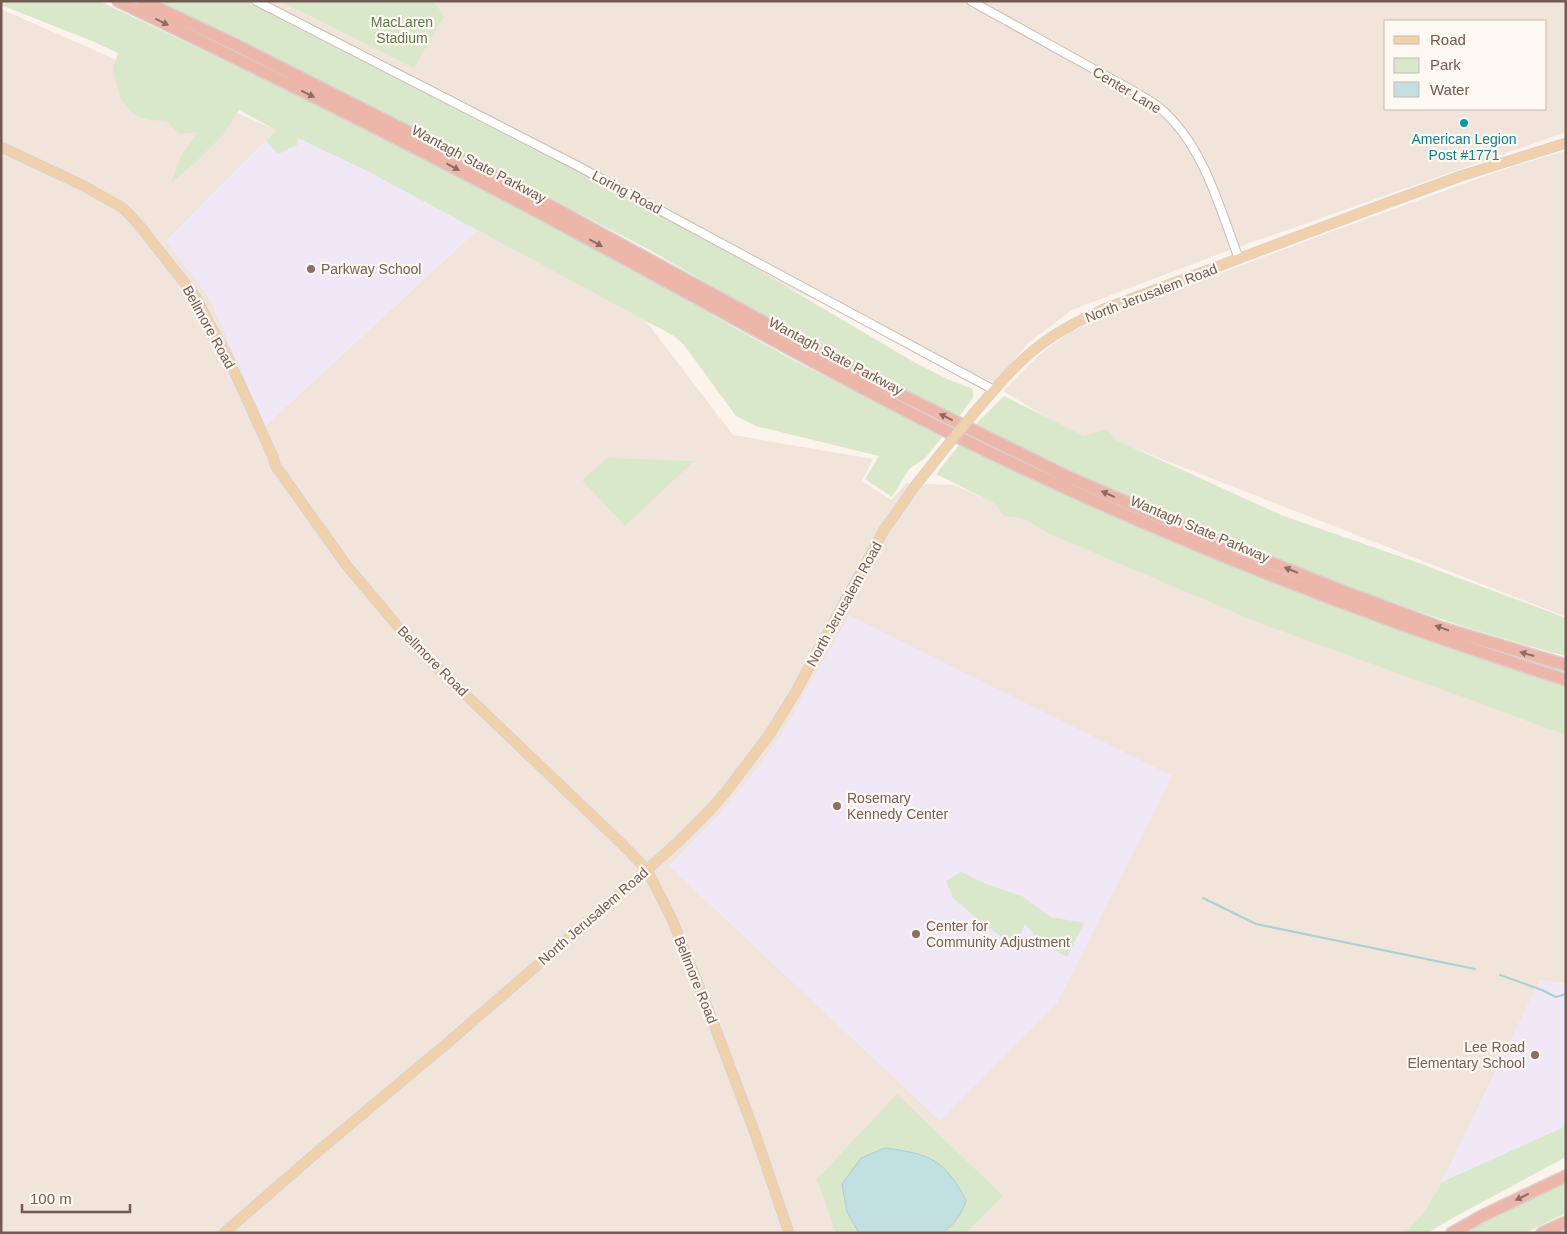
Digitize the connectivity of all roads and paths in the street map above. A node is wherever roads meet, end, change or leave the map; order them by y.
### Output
1 (118, 1) edge
2 (143, 1) edge
3 (256, 1) edge
4 (970, 1) edge
5 (1566, 143) edge
6 (1, 147) edge
7 (1239, 259) junction
8 (994, 390) junction
9 (1566, 665) edge
10 (1566, 680) edge
11 (647, 870) junction
12 (1566, 1176) edge
13 (1566, 1222) edge
14 (224, 1233) edge
15 (790, 1233) edge
16 (1452, 1233) edge
17 (1542, 1233) edge

1 -> 10 highway, Wantagh State Parkway
9 -> 2 highway, Wantagh State Parkway
3 - 8 street, Loring Road
4 - 7 street, Center Lane
5 - 7 main road, North Jerusalem Road
6 - 11 main road, Bellmore Road
7 - 8 main road, North Jerusalem Road
8 - 11 main road, North Jerusalem Road, bridge
11 - 14 main road, North Jerusalem Road
11 - 15 main road, Bellmore Road
12 -> 16 highway
13 - 17 highway

